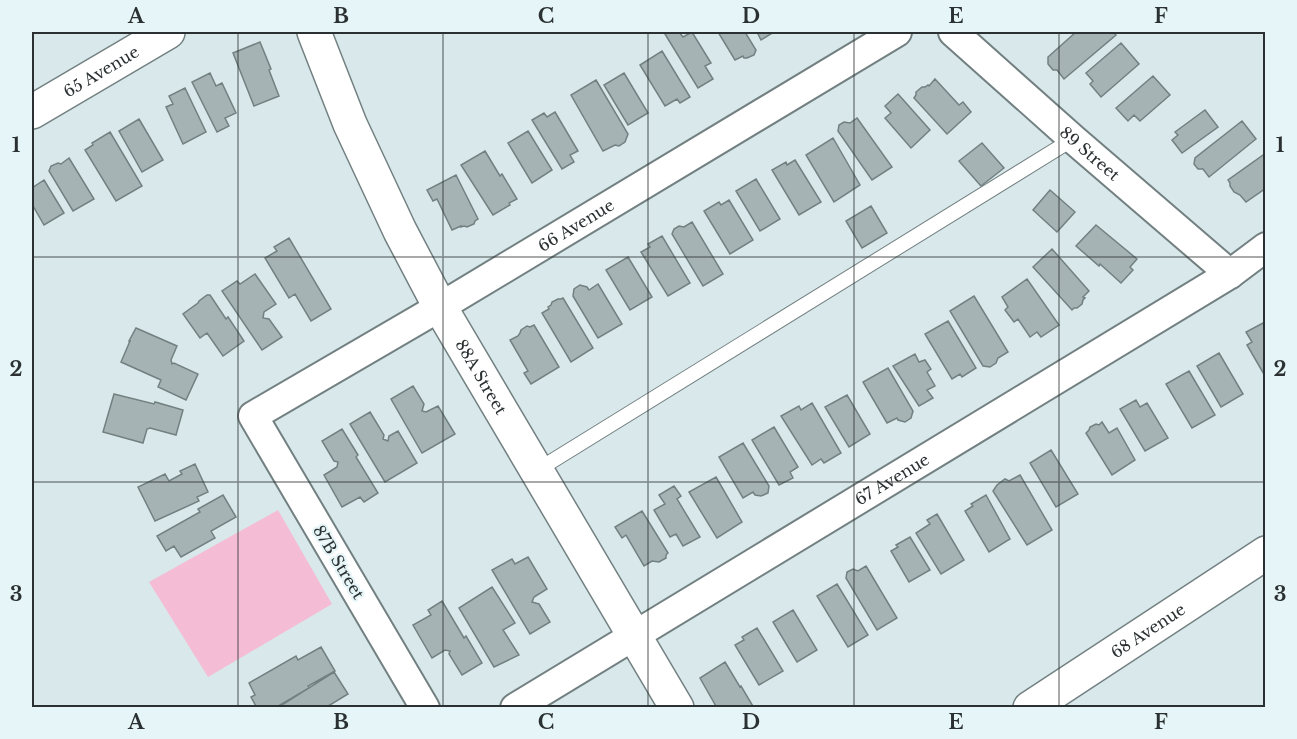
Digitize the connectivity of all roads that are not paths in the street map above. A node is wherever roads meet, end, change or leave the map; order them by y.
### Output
1 (168, 32) edge
2 (314, 32) edge
3 (897, 32) edge
4 (953, 32) edge
5 (32, 112) edge
6 (1072, 139) junction
7 (1266, 247) edge
8 (1230, 274) junction
9 (440, 307) junction
10 (253, 416) joint
11 (536, 471) junction
12 (1266, 553) edge
13 (1266, 576) edge
14 (634, 635) junction
15 (425, 708) edge
16 (515, 708) edge
17 (677, 708) edge
18 (1031, 708) edge

1 - 5 street, 65 Avenue
2 - 9 street, 88A Street
3 - 9 street, 66 Avenue
4 - 6 street, 89 Street
6 - 8 street, 89 Street
6 - 11 lane
7 - 8 street, 67 Avenue
8 - 14 street, 67 Avenue
9 - 10 street, 66 Avenue
9 - 11 street, 88A Street
10 - 15 street, 87B Street
11 - 14 street, 88A Street
12 - 18 street, 68 Avenue
13 - 18 street, 68 Avenue
14 - 16 street, 67 Avenue
14 - 17 street, 88A Street

